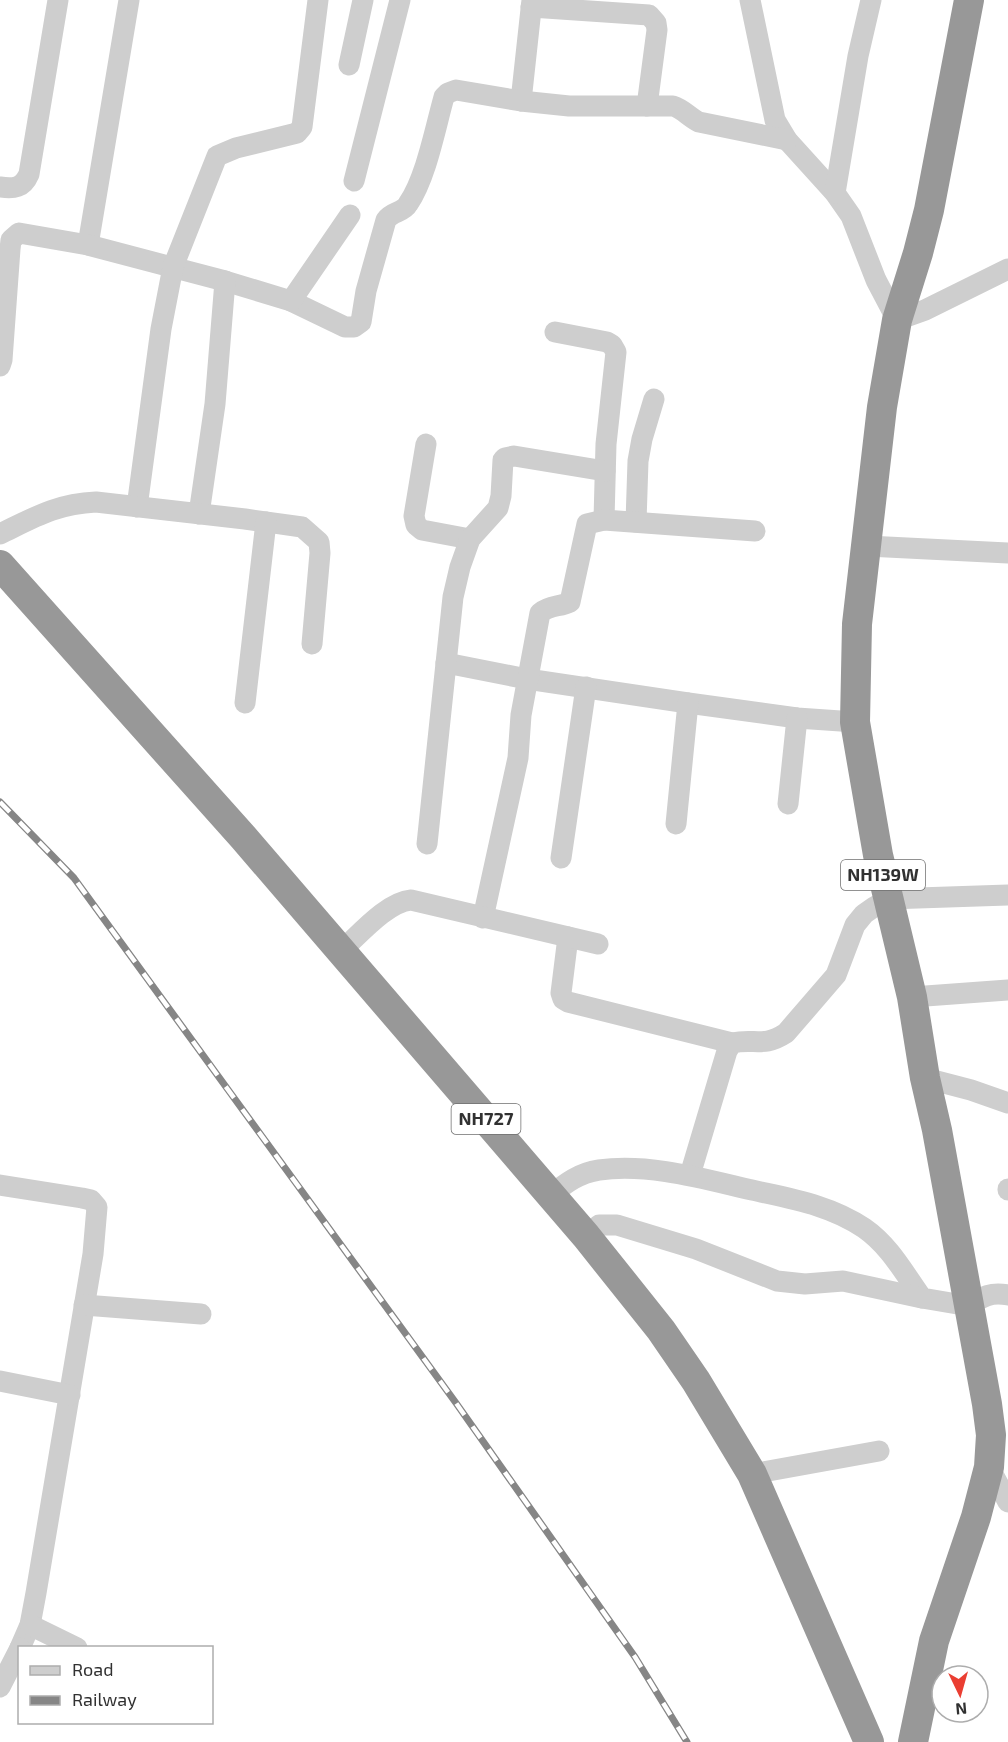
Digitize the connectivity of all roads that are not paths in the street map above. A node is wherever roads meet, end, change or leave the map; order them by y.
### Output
1 (58, 0) edge
2 (129, 0) edge
3 (318, 0) edge
4 (363, 0) edge
5 (400, 0) edge
6 (750, 0) edge
7 (871, 0) edge
8 (969, 0) edge
9 (531, 4) edge
10 (349, 65) dead end
11 (521, 101) junction
12 (647, 106) junction
13 (787, 140) junction
14 (354, 181) dead end
15 (0, 187) edge
16 (836, 193) junction
17 (350, 215) dead end
18 (88, 245) junction
19 (173, 267) junction
20 (1008, 269) edge
21 (225, 281) junction
22 (291, 301) junction
23 (897, 320) junction
24 (555, 332) dead end
25 (0, 366) edge
26 (654, 399) dead end
27 (426, 444) dead end
28 (605, 471) junction
29 (137, 507) junction
30 (200, 514) junction
31 (604, 520) junction
32 (266, 522) junction
33 (636, 522) junction
34 (755, 531) dead end
35 (0, 534) edge
36 (470, 539) junction
37 (867, 546) junction
38 (1008, 553) edge
39 (0, 565) edge
40 (312, 644) dead end
41 (446, 663) junction
42 (527, 679) junction
43 (586, 687) junction
44 (245, 703) dead end
45 (688, 704) junction
46 (796, 718) junction
47 (855, 722) junction
48 (788, 804) dead end
49 (676, 824) dead end
50 (427, 844) dead end
51 (561, 858) dead end
52 (1008, 895) edge
53 (888, 899) junction
54 (483, 918) junction
55 (568, 937) junction
56 (598, 944) dead end
57 (341, 951) junction
58 (1008, 990) edge
59 (912, 997) junction
60 (732, 1042) junction
61 (925, 1078) junction
62 (1008, 1103) edge
63 (690, 1175) junction
64 (0, 1185) edge
65 (551, 1195) junction
66 (586, 1236) junction
67 (1008, 1277) edge
68 (922, 1298) junction
69 (990, 1298) edge
70 (84, 1305) junction
71 (201, 1314) dead end
72 (0, 1381) edge
73 (70, 1395) junction
74 (879, 1451) dead end
75 (752, 1474) junction
76 (999, 1478) edge
77 (1008, 1502) edge
78 (30, 1625) junction
79 (21, 1646) edge
80 (75, 1646) edge
81 (18, 1652) edge
82 (0, 1688) edge
83 (869, 1742) edge
84 (913, 1742) edge

1 - 15 street
2 - 18 street
3 - 19 street
4 - 10 street
5 - 14 street
6 - 13 street
7 - 16 street
8 - 23 highway, NH139W
9 - 11 street
9 - 12 street
11 - 12 street
11 - 22 street
12 - 13 street
13 - 16 street
16 - 23 street
17 - 22 street
18 - 19 street
18 - 25 street
19 - 21 street
19 - 29 street
20 - 23 street
21 - 22 street
21 - 30 street
23 - 37 highway, NH139W
24 - 28 street
26 - 33 street
27 - 36 street
28 - 31 street
28 - 36 street
29 - 30 street
29 - 35 street
30 - 32 street
31 - 33 street
31 - 42 street
32 - 40 street
32 - 44 street
33 - 34 street
36 - 41 street
37 - 38 street
37 - 47 highway, NH139W
39 - 57 highway, NH727
41 - 42 street
41 - 50 street
42 - 43 street
42 - 54 street
43 - 45 street
43 - 51 street
45 - 46 street
45 - 49 street
46 - 47 street
46 - 48 street
47 - 53 highway, NH139W
52 - 53 street
53 - 59 highway, NH139W
53 - 60 street
54 - 55 street
54 - 57 street
55 - 56 street
55 - 60 street
57 - 65 highway, NH727
58 - 59 street
59 - 61 highway, NH139W
60 - 63 street
61 - 62 street
61 - 69 highway, NH139W
63 - 65 street
63 - 68 street
64 - 70 street
65 - 66 highway, NH727
66 - 68 street
66 - 75 highway, NH727
67 - 69 street
68 - 69 street
69 - 76 highway, NH139W
70 - 71 street
70 - 73 street
72 - 73 street
73 - 78 street
74 - 75 street
75 - 83 highway, NH727
76 - 77 street
76 - 84 highway, NH139W
78 - 79 street
78 - 80 street
81 - 82 street

